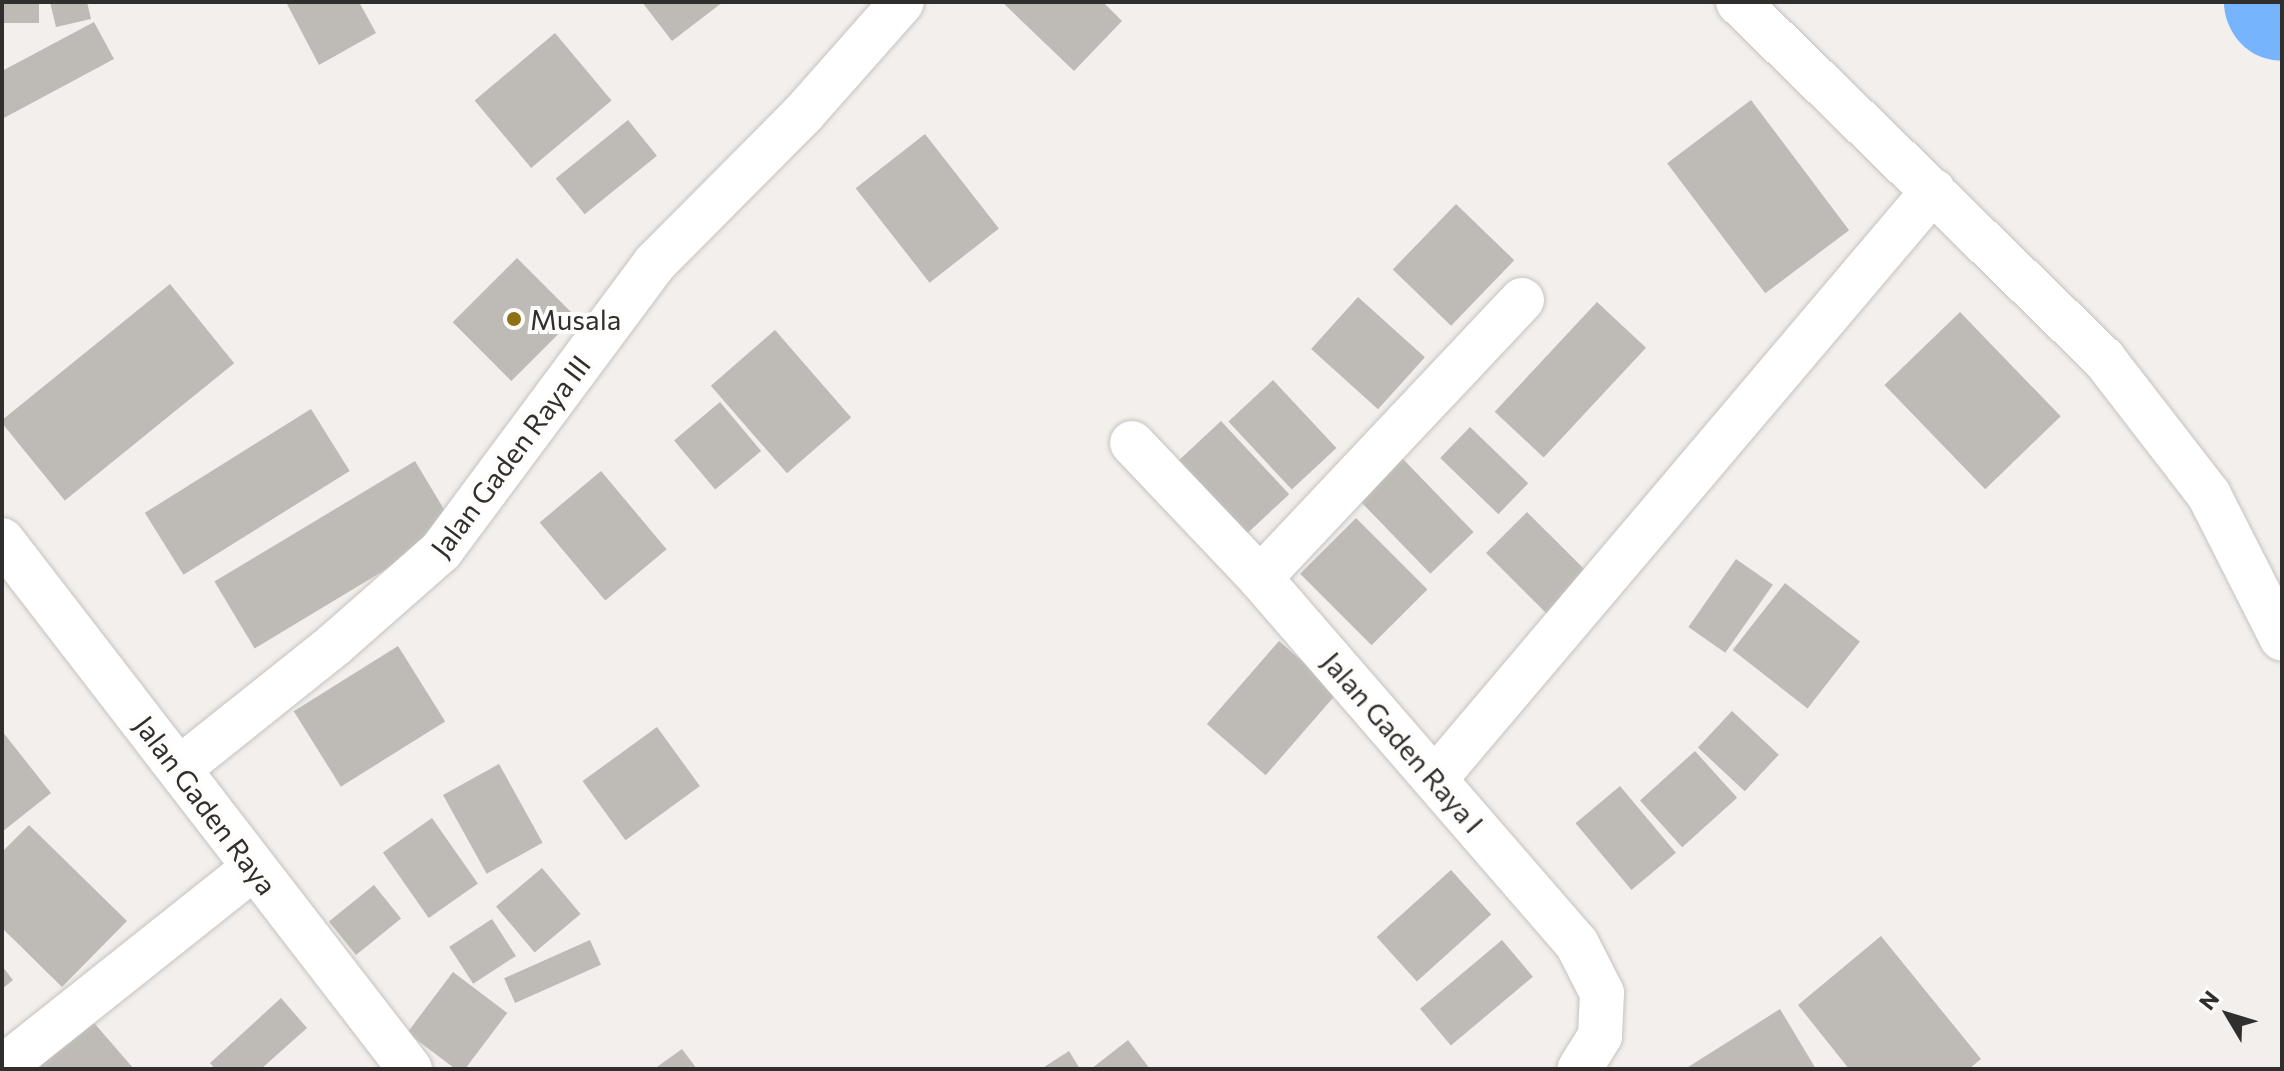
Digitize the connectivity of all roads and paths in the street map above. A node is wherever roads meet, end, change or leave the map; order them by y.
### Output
1 (902, 2) edge
2 (1738, 2) edge
3 (1933, 191) junction
4 (1522, 300) dead end
5 (1132, 443) dead end
6 (2, 540) edge
7 (1260, 578) junction
8 (2282, 639) edge
9 (180, 768) junction
10 (1435, 779) junction
11 (253, 868) junction
12 (2, 1068) edge
13 (410, 1069) edge
14 (1579, 1069) edge

1 - 9 street, Jalan Gaden Raya III
2 - 3 street
3 - 8 street
3 - 10 street
4 - 7 street
5 - 7 street, Jalan Gaden Raya I
6 - 9 street, Jalan Gaden Raya
7 - 10 street, Jalan Gaden Raya I
9 - 11 street, Jalan Gaden Raya
10 - 14 street, Jalan Gaden Raya I
11 - 12 street
11 - 13 street, Jalan Gaden Raya

